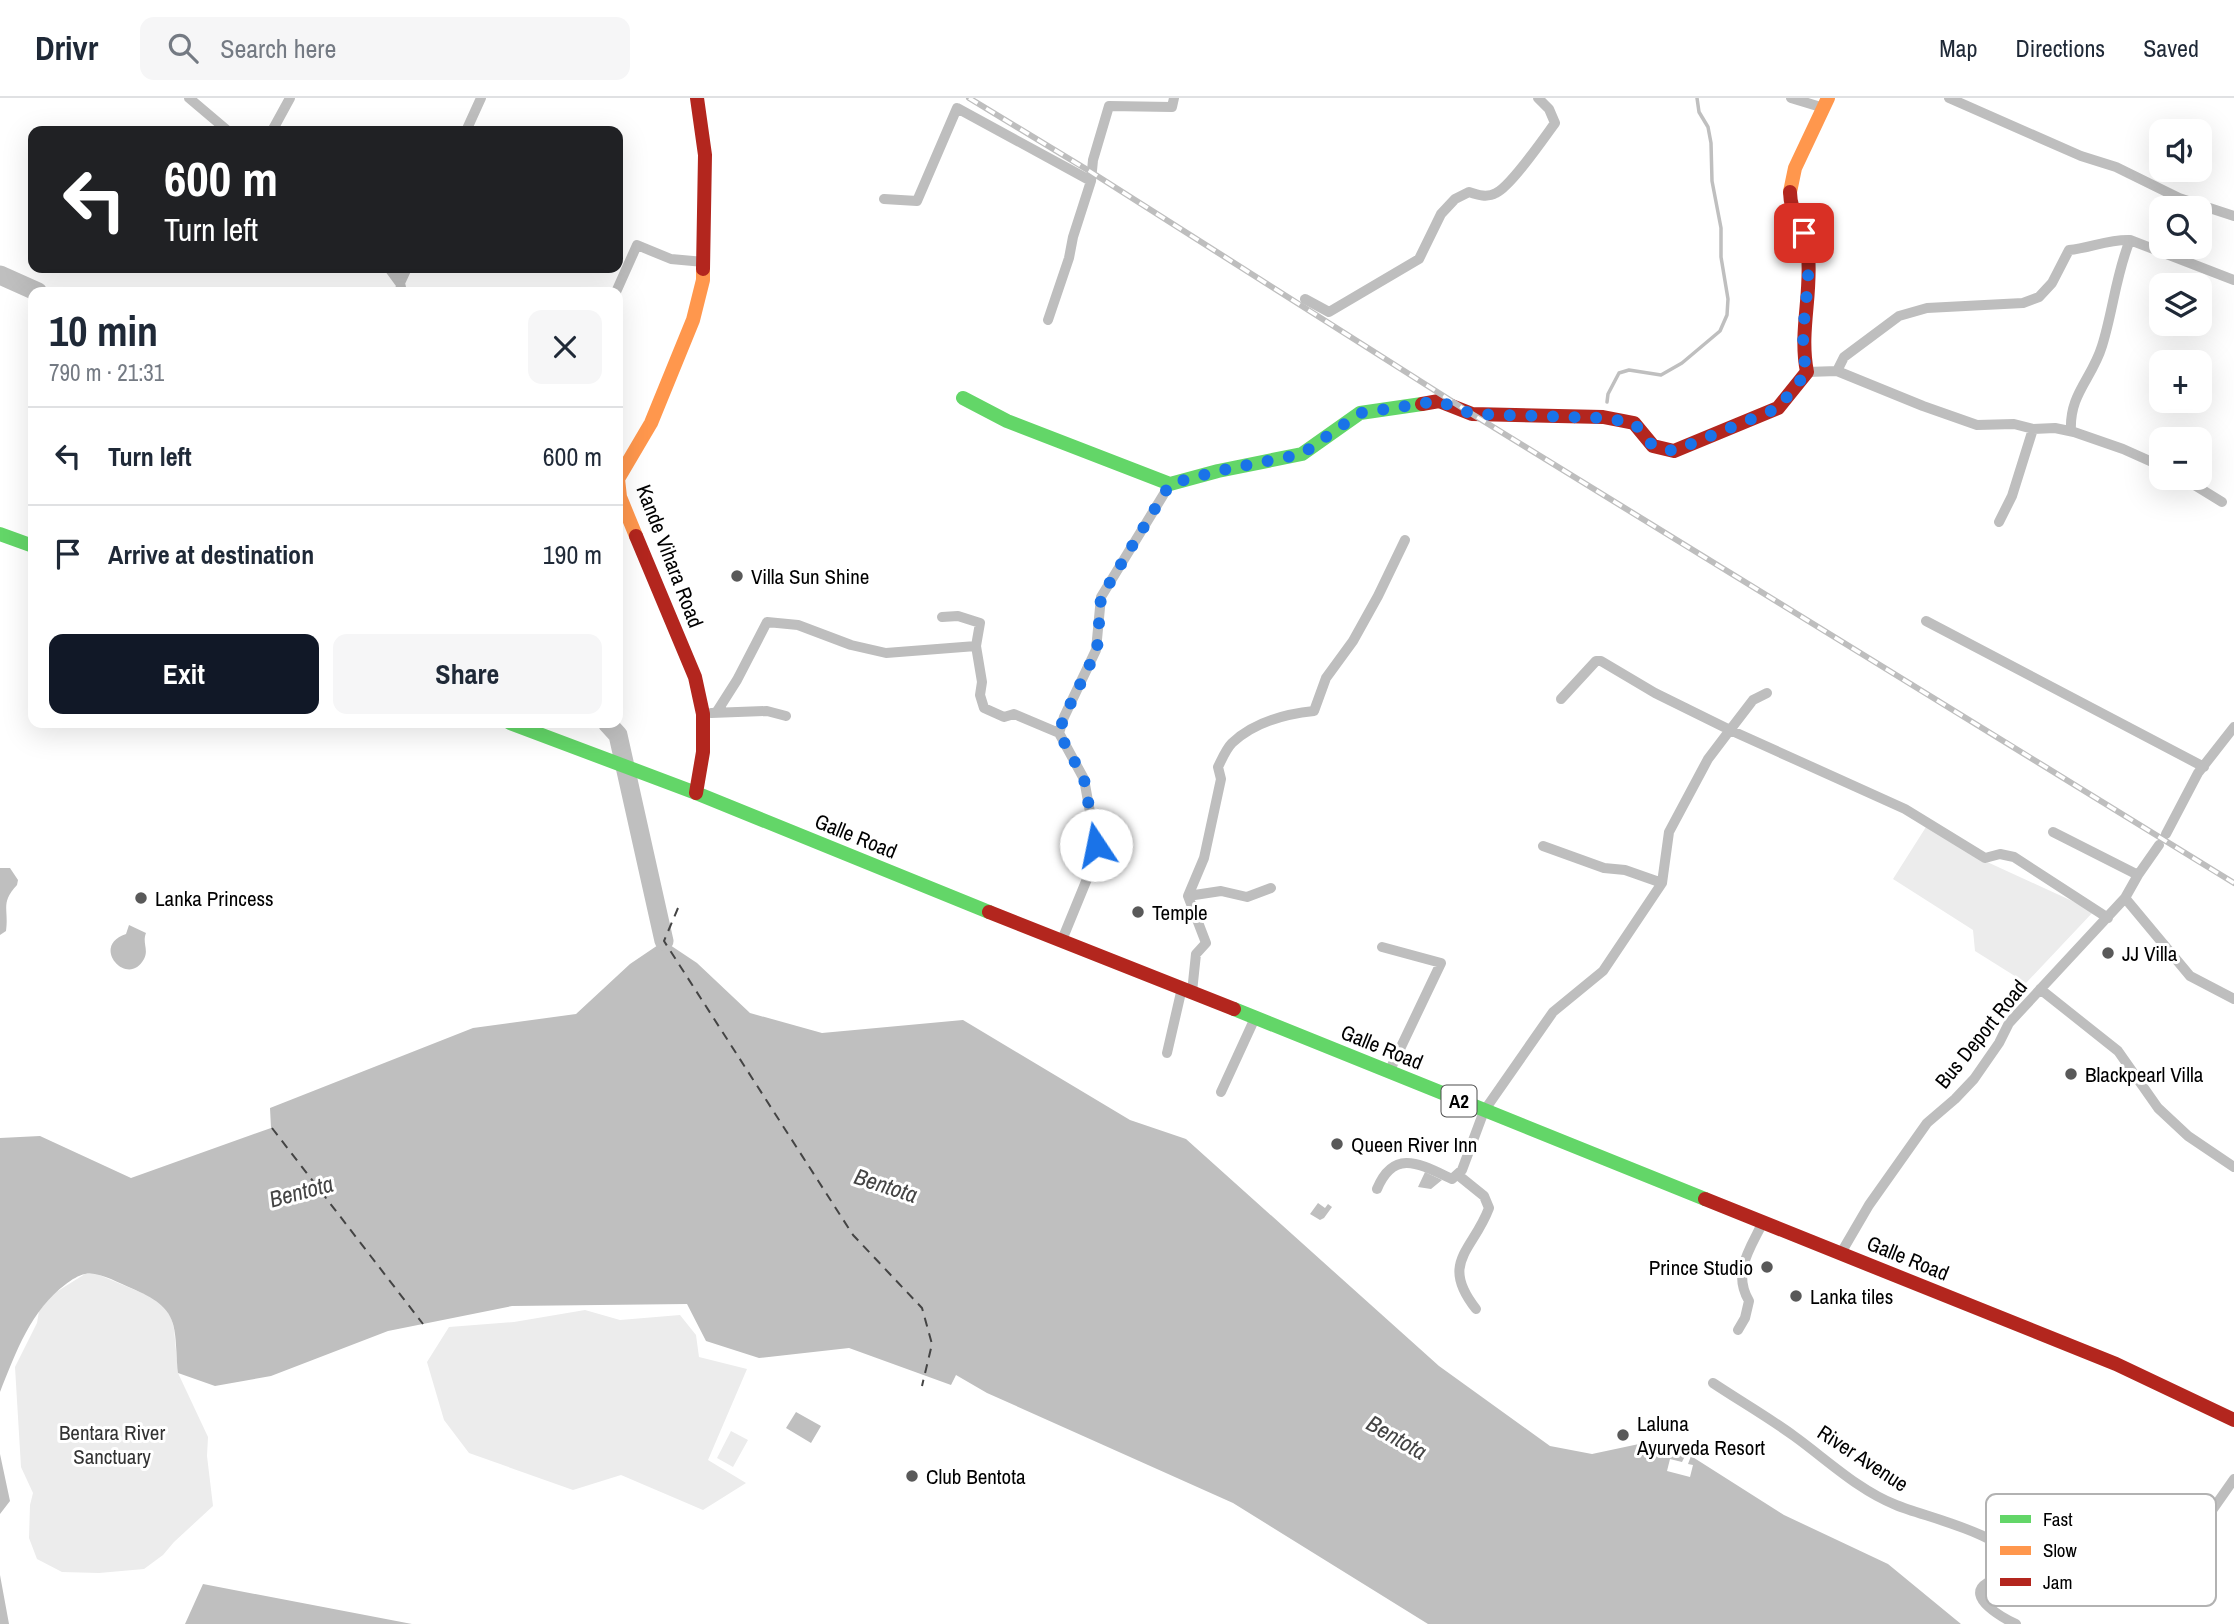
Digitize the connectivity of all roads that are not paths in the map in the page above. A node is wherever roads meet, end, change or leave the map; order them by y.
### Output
1 (189, 98) edge
2 (290, 98) edge
3 (481, 98) edge
4 (698, 98) edge
5 (1174, 98) edge
6 (1538, 98) edge
7 (1791, 98) edge
8 (1949, 98) edge
9 (1826, 103) edge
10 (222, 126) edge
11 (275, 126) edge
12 (468, 126) edge
13 (1091, 181) junction
14 (884, 199) dead end
15 (2234, 216) edge
16 (2130, 240) junction
17 (704, 262) junction
18 (2234, 280) edge
19 (618, 287) edge
20 (1305, 299) dead end
21 (1048, 320) dead end
22 (1837, 371) junction
23 (1807, 372) junction
24 (963, 398) dead end
25 (2033, 429) junction
26 (2071, 431) junction
27 (2149, 461) edge
28 (623, 470) edge
29 (1170, 484) junction
30 (2202, 490) edge
31 (2222, 502) dead end
32 (624, 522) edge
33 (1999, 523) dead end
34 (0, 534) edge
35 (1405, 540) dead end
36 (28, 544) edge
37 (942, 617) dead end
38 (1926, 621) dead end
39 (976, 646) junction
40 (1767, 693) dead end
41 (1561, 699) dead end
42 (710, 713) junction
43 (786, 716) dead end
44 (2234, 727) edge
45 (523, 728) edge
46 (1730, 730) junction
47 (1059, 733) junction
48 (2204, 766) junction
49 (689, 790) junction
50 (2053, 832) dead end
51 (2166, 834) dead end
52 (2159, 845) dead end
53 (1543, 846) dead end
54 (2137, 875) junction
55 (1662, 883) junction
56 (1271, 888) dead end
57 (1188, 896) junction
58 (2125, 898) junction
59 (2108, 918) junction
60 (1062, 940) junction
61 (1382, 947) dead end
62 (2040, 989) junction
63 (1187, 990) junction
64 (2234, 999) edge
65 (1255, 1018) junction
66 (1167, 1053) dead end
67 (1388, 1072) junction
68 (1221, 1091) dead end
69 (1484, 1111) junction
70 (2234, 1167) edge
71 (1458, 1175) junction
72 (1377, 1189) dead end
73 (1763, 1222) junction
74 (1842, 1253) junction
75 (1476, 1309) dead end
76 (1738, 1330) dead end
77 (1713, 1383) dead end
78 (2234, 1420) edge
79 (2234, 1479) edge
80 (2216, 1505) edge
81 (1986, 1540) edge
82 (1986, 1584) edge
83 (1986, 1606) edge
84 (1986, 1606) edge
85 (2016, 1624) edge

1 - 10 street
2 - 11 street
3 - 12 street
4 - 17 main road, Kande Vihara Road
5 - 13 street
6 - 20 street
7 - 9 street
8 - 15 street
9 - 23 main road
13 - 14 street
13 - 21 street
16 - 18 street
16 - 22 street
16 - 26 street
17 - 19 street
17 - 28 main road, Kande Vihara Road
22 - 23 street
22 - 25 street
23 - 29 main road
24 - 29 main road
25 - 26 street
25 - 33 street
26 - 27 street
29 - 47 street
30 - 31 street
32 - 42 main road, Kande Vihara Road
34 - 36 main road
35 - 57 street
37 - 39 street
38 - 48 street
39 - 42 street
39 - 47 street
40 - 46 street
41 - 46 street
42 - 43 street
42 - 49 main road, Kande Vihara Road
44 - 48 street
45 - 49 main road, Galle Road / A2
46 - 55 street
46 - 59 street
47 - 60 street
48 - 51 street
49 - 60 main road, Galle Road / A2
50 - 54 street
52 - 54 street, Bus Deport Road
53 - 55 street
54 - 58 street, Bus Deport Road
55 - 69 street
56 - 57 street
57 - 63 street
58 - 59 street, Bus Deport Road
58 - 64 street
59 - 62 street, Bus Deport Road
60 - 63 main road, Galle Road / A2
61 - 67 street
62 - 70 street
62 - 74 street, Bus Deport Road
63 - 65 main road, Galle Road / A2
63 - 66 street
65 - 67 main road, Galle Road / A2
65 - 68 street
67 - 69 main road, Galle Road / A2
69 - 71 street
69 - 73 main road, Galle Road / A2
71 - 72 street
71 - 75 street
73 - 74 main road, Galle Road / A2
73 - 76 street
74 - 78 main road, Galle Road / A2
77 - 81 street, River Avenue
79 - 80 street
82 - 84 street, River Avenue
83 - 85 street, River Avenue

